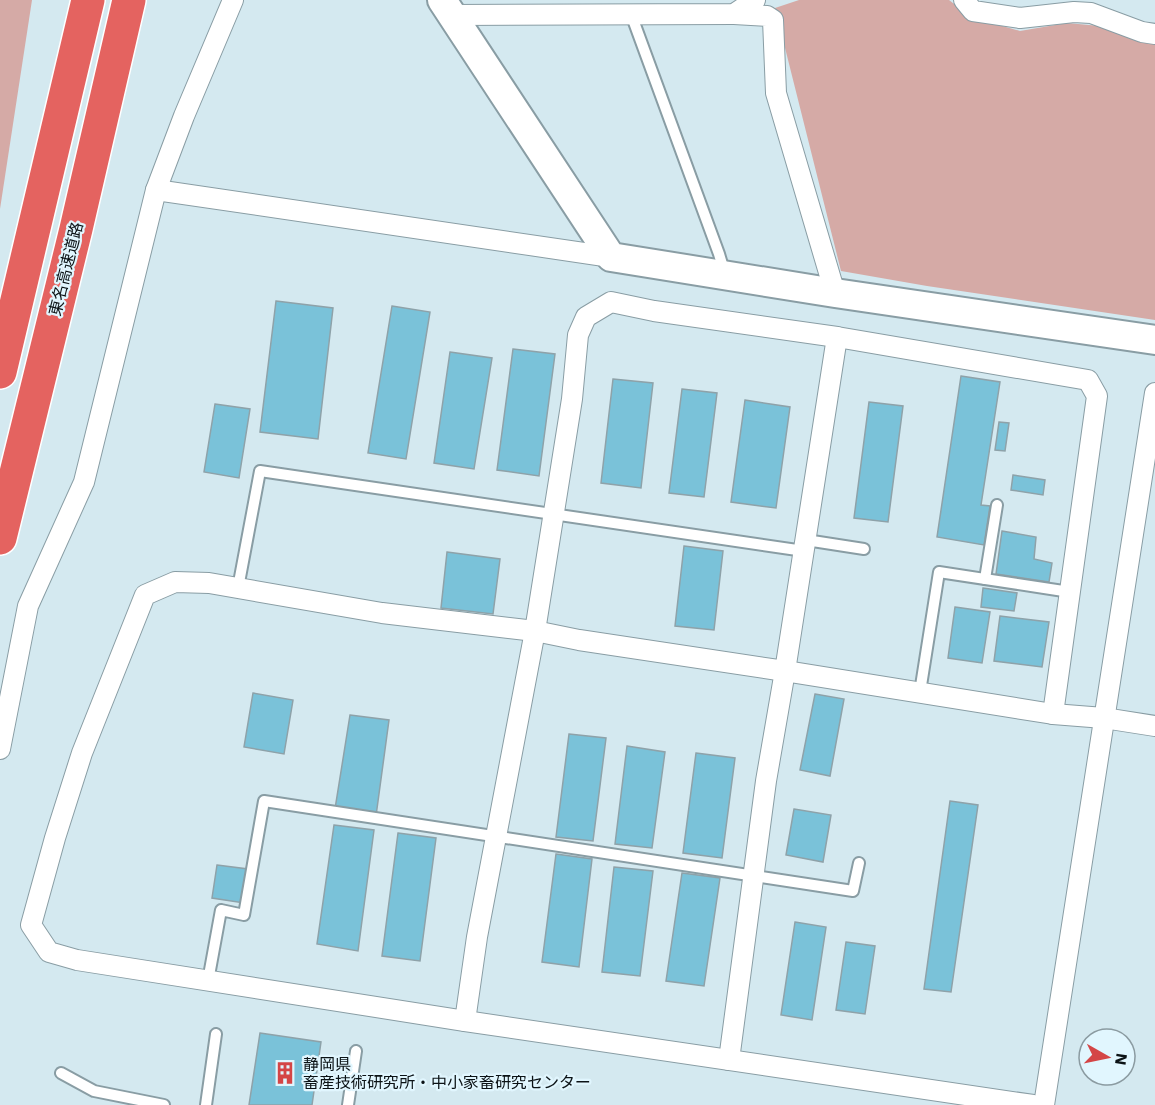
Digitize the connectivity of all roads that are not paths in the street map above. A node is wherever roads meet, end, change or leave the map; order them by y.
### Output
1 (88, 0) edge
2 (129, 0) edge
3 (233, 0) edge
4 (754, 0) edge
5 (964, 0) edge
6 (446, 7) edge
7 (632, 14) junction
8 (734, 14) junction
9 (1155, 34) edge
10 (156, 190) junction
11 (611, 256) junction
12 (725, 274) junction
13 (835, 293) junction
14 (837, 336) junction
15 (1155, 340) edge
16 (0, 372) edge
17 (1155, 393) edge
18 (997, 505) dead end
19 (553, 515) junction
20 (0, 538) edge
21 (805, 545) junction
22 (864, 549) dead end
23 (985, 579) junction
24 (238, 588) junction
25 (1070, 592) junction
26 (535, 631) junction
27 (785, 670) junction
28 (920, 693) junction
29 (1053, 714) junction
30 (1104, 718) junction
31 (1155, 726) edge
32 (0, 749) edge
33 (496, 837) junction
34 (859, 863) dead end
35 (753, 877) junction
36 (208, 981) junction
37 (465, 1021) junction
38 (216, 1034) dead end
39 (356, 1051) dead end
40 (729, 1060) junction
41 (61, 1073) dead end
42 (118, 1101) edge
43 (164, 1105) edge
44 (206, 1105) edge
45 (348, 1105) edge
46 (1033, 1105) edge
47 (1044, 1105) edge

1 - 16 highway
2 - 20 highway, 東名高速道路
3 - 10 street
4 - 8 street
5 - 9 street
6 - 7 street
6 - 11 street
7 - 8 street
7 - 12 lane
8 - 13 street
10 - 11 street
10 - 32 street
11 - 12 street
12 - 13 street
13 - 15 street
14 - 19 street
14 - 21 street
14 - 25 street
17 - 30 street
18 - 23 lane
19 - 21 lane
19 - 24 lane
19 - 26 street
21 - 22 lane
21 - 27 street
23 - 25 lane
23 - 28 lane
24 - 26 street
24 - 36 street
25 - 29 street
26 - 27 street
26 - 33 street
27 - 28 street
27 - 35 street
28 - 29 street
29 - 30 street
30 - 31 street
30 - 47 street
33 - 35 lane
33 - 36 lane
33 - 37 street
34 - 35 lane
35 - 40 street
36 - 37 street
37 - 40 street
38 - 44 lane
39 - 45 lane
40 - 46 street
41 - 42 lane
42 - 43 lane

